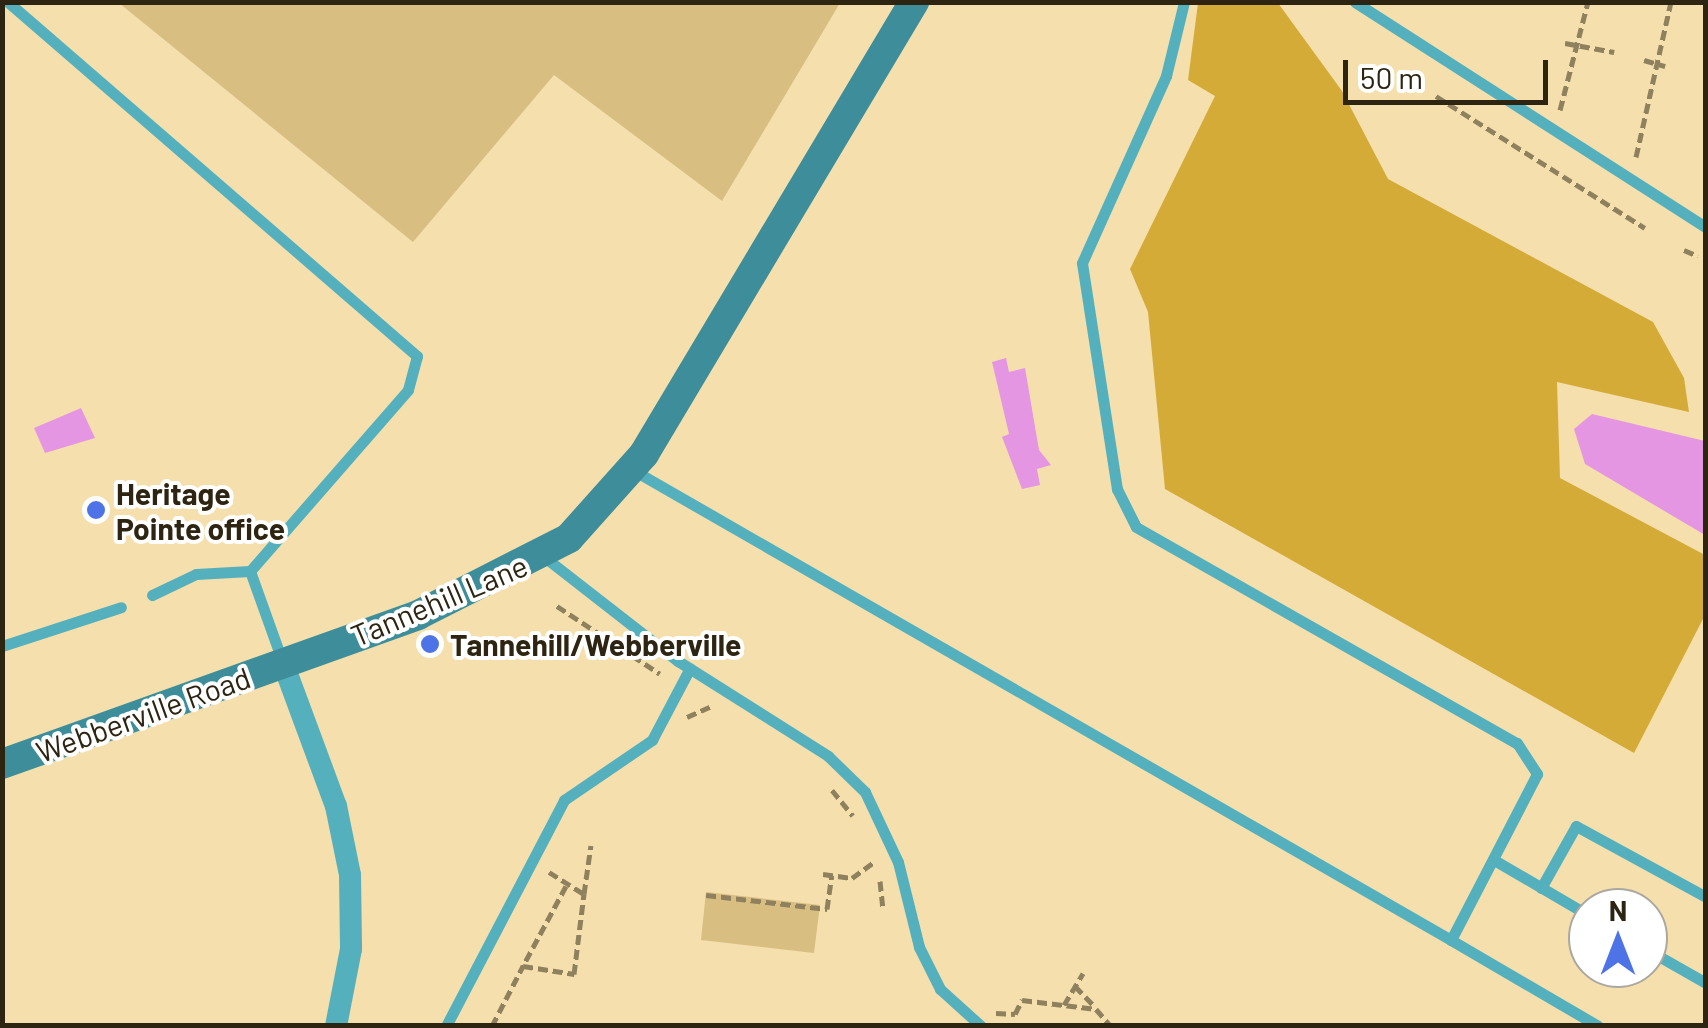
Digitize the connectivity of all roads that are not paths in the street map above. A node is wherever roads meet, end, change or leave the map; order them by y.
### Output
1 (8, 2) edge
2 (914, 2) edge
3 (1184, 2) edge
4 (1355, 2) edge
5 (1706, 227) edge
6 (632, 470) junction
7 (542, 556) junction
8 (250, 571) junction
9 (152, 595) dead end
10 (121, 608) dead end
11 (2, 646) edge
12 (283, 663) junction
13 (690, 668) junction
14 (2, 764) edge
15 (1494, 860) junction
16 (1541, 888) junction
17 (1706, 898) edge
18 (1568, 904) edge
19 (1450, 940) junction
20 (1668, 961) edge
21 (1706, 983) edge
22 (336, 1026) edge
23 (446, 1026) edge
24 (981, 1026) edge
25 (1598, 1026) edge

1 - 8 lane
2 - 6 street, Tannehill Lane
3 - 15 lane
4 - 5 lane
6 - 7 street, Tannehill Lane
6 - 19 lane
7 - 12 street, Tannehill Lane
7 - 13 lane
8 - 9 lane
8 - 12 lane
10 - 11 lane
12 - 14 street, Webberville Road
12 - 22 street
13 - 23 lane
13 - 24 lane
15 - 16 lane
15 - 19 lane
16 - 17 lane
16 - 18 lane
19 - 25 lane
20 - 21 lane

